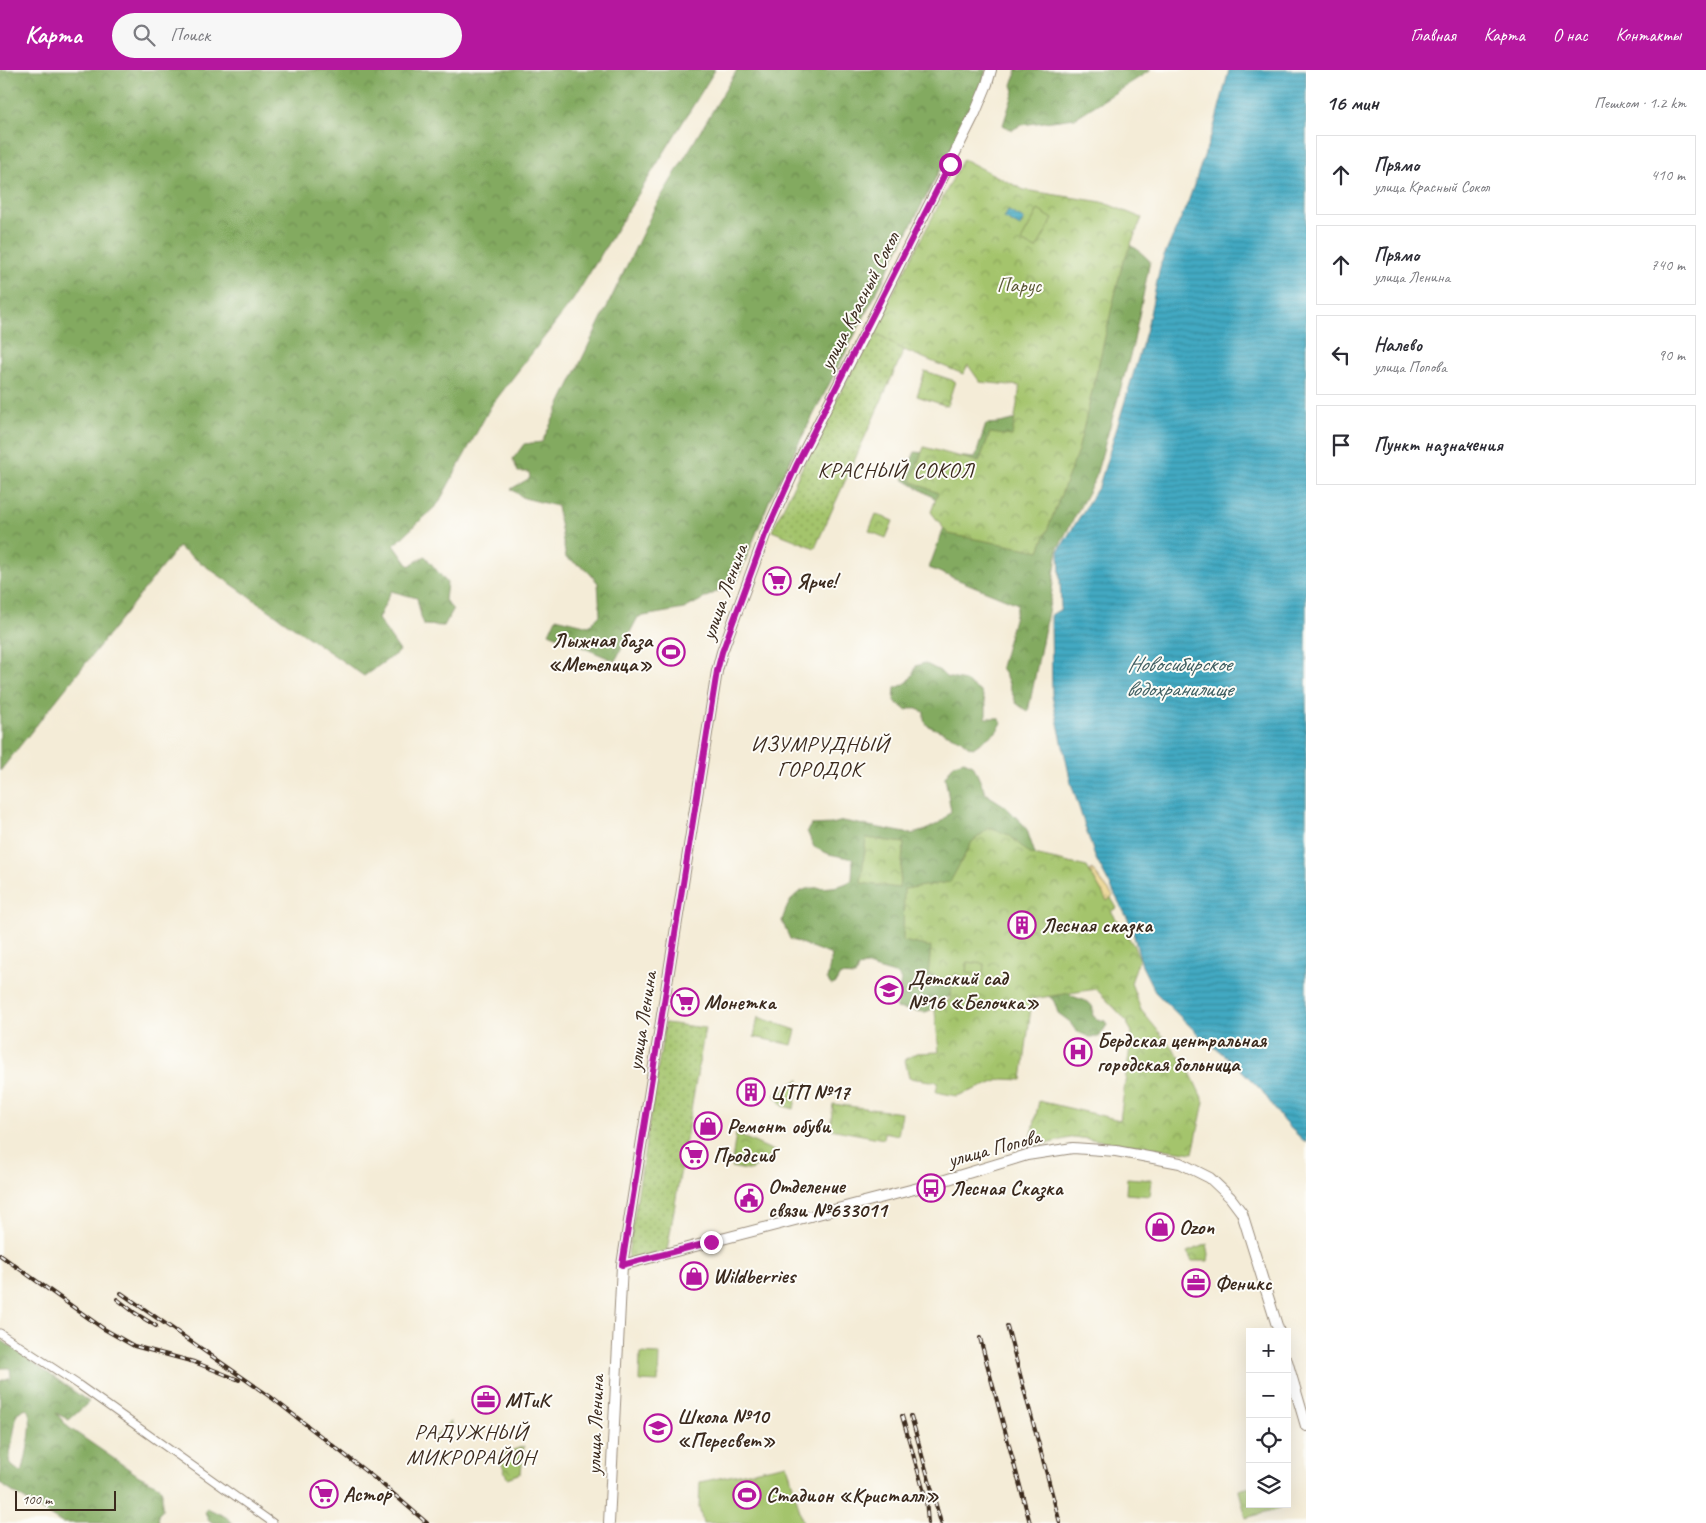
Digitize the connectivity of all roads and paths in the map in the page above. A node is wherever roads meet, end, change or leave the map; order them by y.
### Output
1 (991, 70) edge
2 (765, 535) joint
3 (622, 1265) junction
4 (1278, 1328) edge
5 (0, 1333) edge
6 (1291, 1373) edge
7 (1306, 1426) edge
8 (273, 1523) edge
9 (609, 1523) edge

1 - 2 street, улица Красный Сокол
2 - 3 street, улица Ленина
3 - 4 street, улица Попова
3 - 9 street, улица Ленина
5 - 8 street
6 - 7 street

